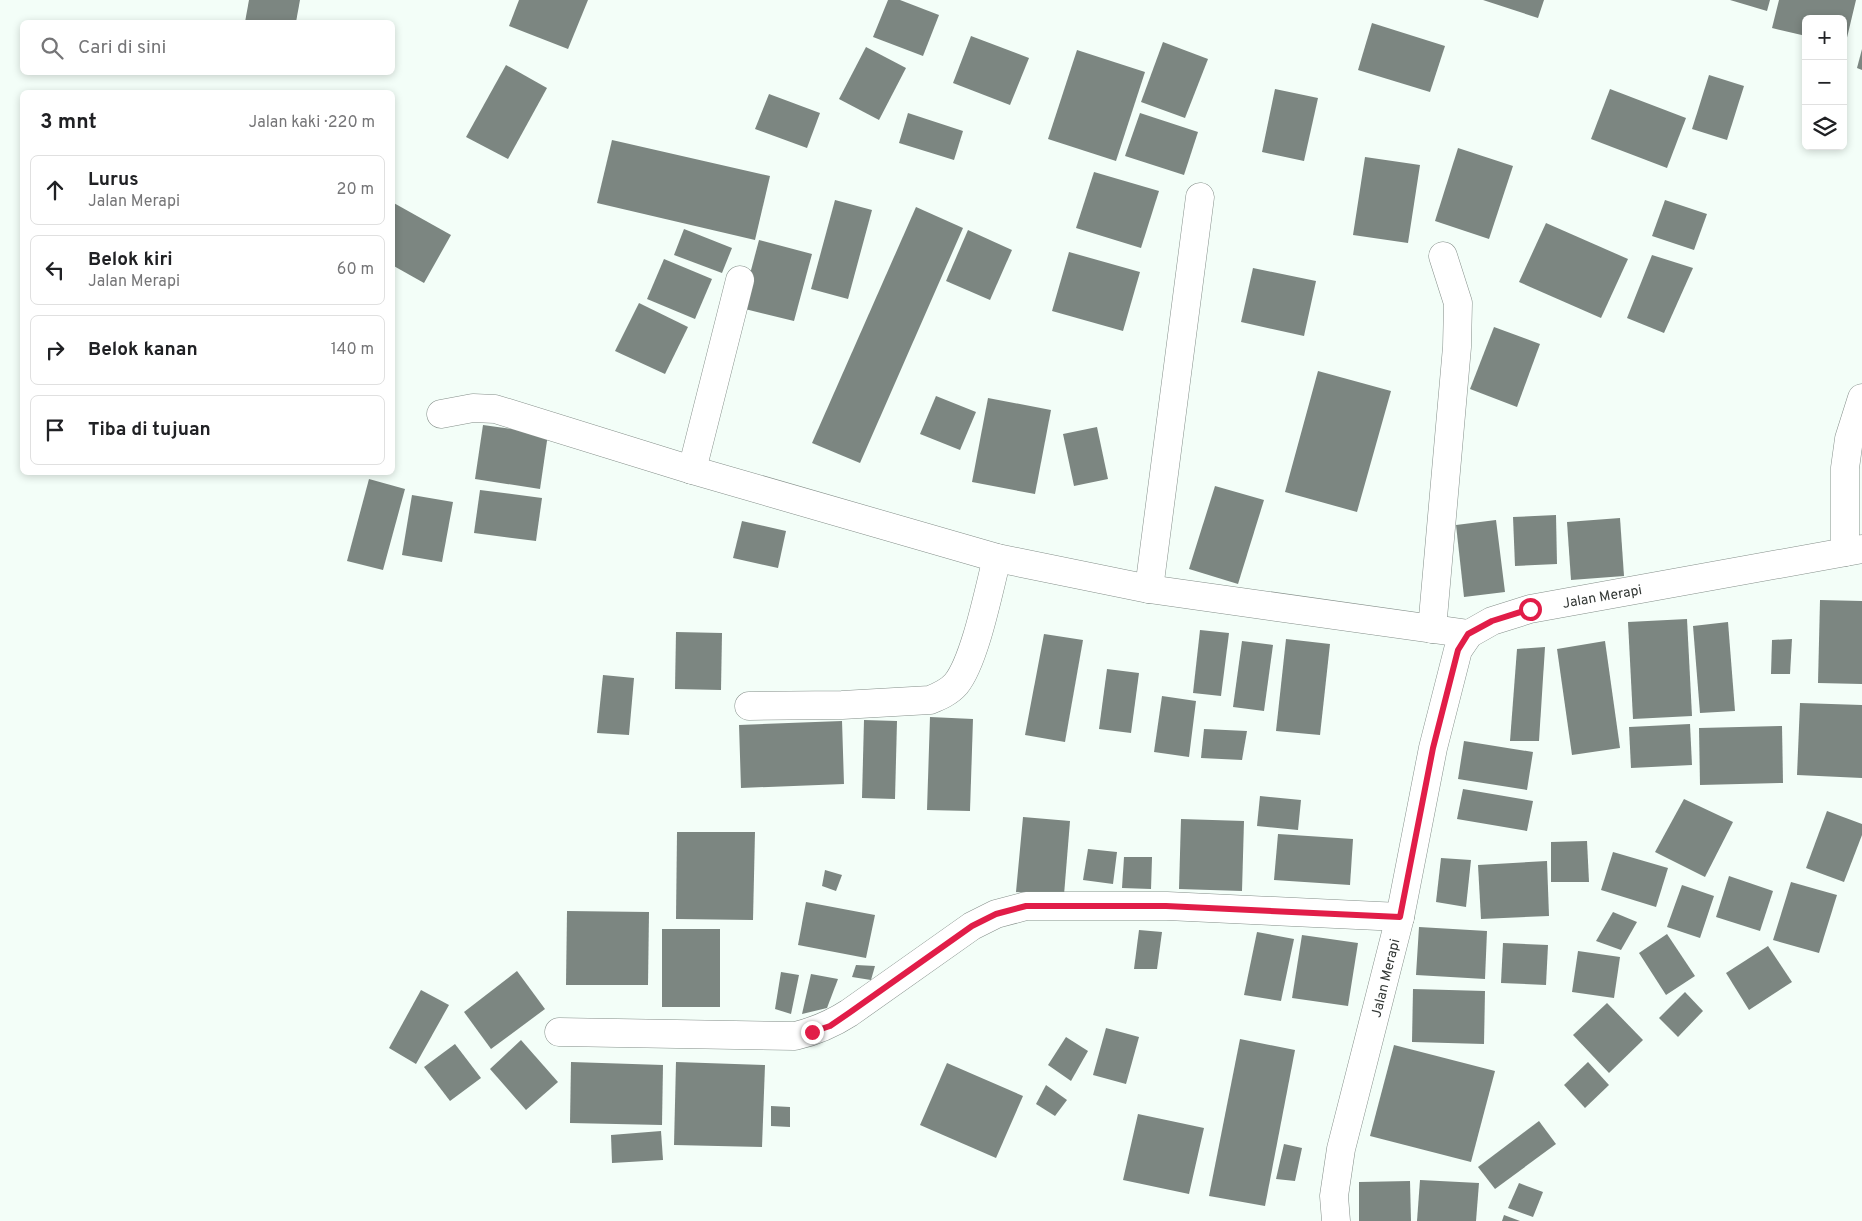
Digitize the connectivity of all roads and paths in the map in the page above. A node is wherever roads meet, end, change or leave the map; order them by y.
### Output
1 (1200, 196) dead end
2 (1443, 256) dead end
3 (740, 280) dead end
4 (1862, 398) edge
5 (441, 414) dead end
6 (692, 470) junction
7 (1854, 550) edge
8 (997, 558) junction
9 (1149, 589) junction
10 (1432, 629) junction
11 (1468, 634) junction
12 (749, 706) dead end
13 (1400, 917) junction
14 (559, 1032) dead end
15 (1336, 1221) edge

1 - 9 street
2 - 10 street
3 - 6 street
4 - 7 street
5 - 6 street
6 - 8 street
7 - 11 street, Jalan Merapi
8 - 9 street
8 - 12 street
9 - 10 street
10 - 11 street
11 - 13 street, Jalan Merapi
13 - 14 street
13 - 15 street, Jalan Merapi

